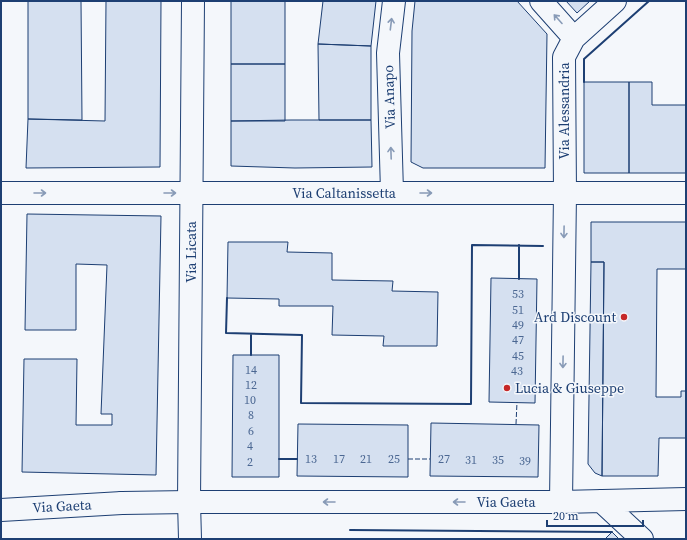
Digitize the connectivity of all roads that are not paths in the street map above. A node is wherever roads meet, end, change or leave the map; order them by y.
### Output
1 (193, 1) edge
2 (394, 1) edge
3 (541, 1) edge
4 (615, 1) edge
5 (574, 38) junction
6 (392, 192) junction
7 (1, 193) edge
8 (191, 193) junction
9 (565, 193) junction
10 (686, 193) edge
11 (686, 499) edge
12 (601, 501) junction
13 (189, 502) junction
14 (561, 502) junction
15 (1, 510) edge
16 (174, 539) edge
17 (190, 539) edge
18 (642, 539) edge

1 - 8 street, Via Licata
6 -> 2 street, Via Anapo
5 -> 3 street
4 - 5 street, Via Alessandria
5 - 9 street, Via Alessandria
6 - 8 street, Via Caltanissetta
6 -> 9 street, Via Caltanissetta
7 -> 8 street, Via Caltanissetta
8 - 13 street, Via Licata
9 - 10 street, Via Caltanissetta
9 -> 14 street
11 - 12 street, Via Gaeta
12 - 14 street, Via Gaeta
12 - 18 street
14 -> 13 street, Via Gaeta
13 - 15 street, Via Gaeta
13 - 16 street
13 - 17 street, Via Licata

